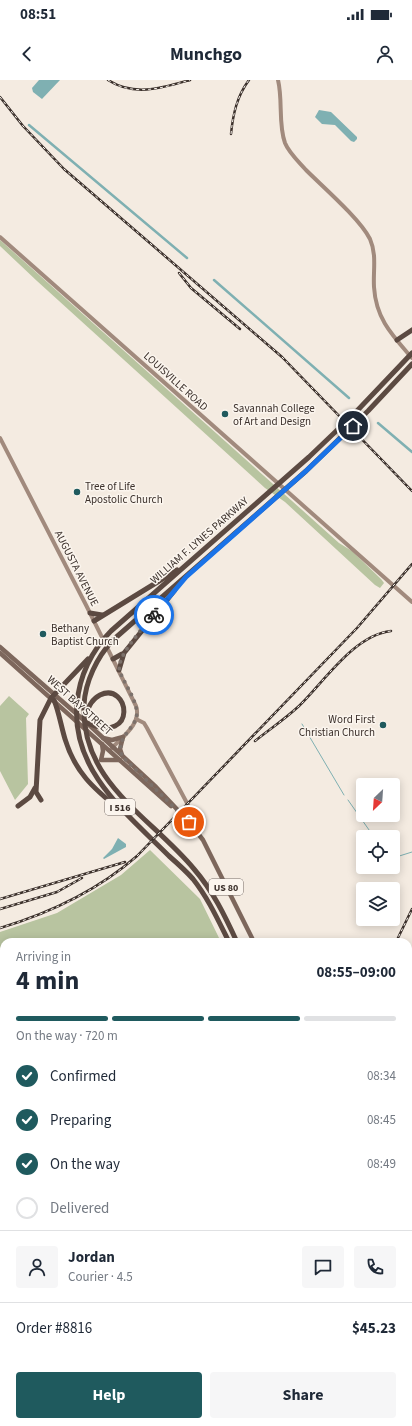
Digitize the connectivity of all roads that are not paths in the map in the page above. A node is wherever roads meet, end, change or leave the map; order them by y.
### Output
1 (278, 80) edge
2 (0, 237) edge
3 (412, 330) edge
4 (397, 340) junction
5 (412, 353) edge
6 (412, 358) edge
7 (412, 364) edge
8 (0, 438) edge
9 (185, 566) junction
10 (186, 577) junction
11 (412, 602) edge
12 (90, 613) junction
13 (105, 614) junction
14 (94, 621) junction
15 (0, 647) edge
16 (95, 650) junction
17 (0, 653) edge
18 (124, 653) junction
19 (113, 659) junction
20 (119, 670) junction
21 (54, 700) junction
22 (86, 717) junction
23 (136, 719) junction
24 (102, 737) junction
25 (123, 737) junction
26 (101, 743) junction
27 (111, 749) junction
28 (121, 758) junction
29 (36, 787) junction
30 (41, 800) dead end
31 (18, 806) dead end
32 (198, 832) junction
33 (147, 834) junction
34 (227, 938) edge
35 (235, 938) edge
36 (252, 938) edge

1 - 4 main road
2 - 11 main road, LOUISVILLE ROAD
3 - 4 highway
4 - 6 main road
5 - 9 highway, WILLIAM F. LYNES PARKWAY / I 516
7 - 10 highway, WILLIAM F. LYNES PARKWAY / I 516
8 - 12 main road, AUGUSTA AVENUE
9 - 13 highway
9 - 16 highway, WILLIAM F. LYNES PARKWAY / I 516
10 - 18 highway
10 - 22 highway, WILLIAM F. LYNES PARKWAY / I 516
12 - 13 highway
12 - 14 main road, AUGUSTA AVENUE
13 - 14 highway
14 - 19 main road, AUGUSTA AVENUE
15 - 22 main road, WEST BAY STREET
16 - 29 highway
16 - 33 highway, WILLIAM F. LYNES PARKWAY / I 516
17 - 21 main road, WEST BAY STREET
18 - 19 highway
18 - 20 highway
19 - 20 main road, AUGUSTA AVENUE
20 - 23 main road, AUGUSTA AVENUE
21 - 26 main road, WEST BAY STREET
21 - 33 highway
22 - 22 highway
22 - 24 main road, WEST BAY STREET
22 - 35 highway, WILLIAM F. LYNES PARKWAY / I 516
23 - 25 main road
23 - 32 main road
24 - 25 main road
24 - 27 main road, WEST BAY STREET
25 - 27 main road
25 - 28 main road
26 - 27 main road, WEST BAY STREET
26 - 28 main road
27 - 28 main road, WEST BAY STREET / US 80
28 - 32 main road, WEST BAY STREET / US 80
29 - 30 highway
29 - 31 highway
32 - 36 main road, WEST BAY STREET / US 80
33 - 34 highway, WILLIAM F. LYNES PARKWAY / I 516

